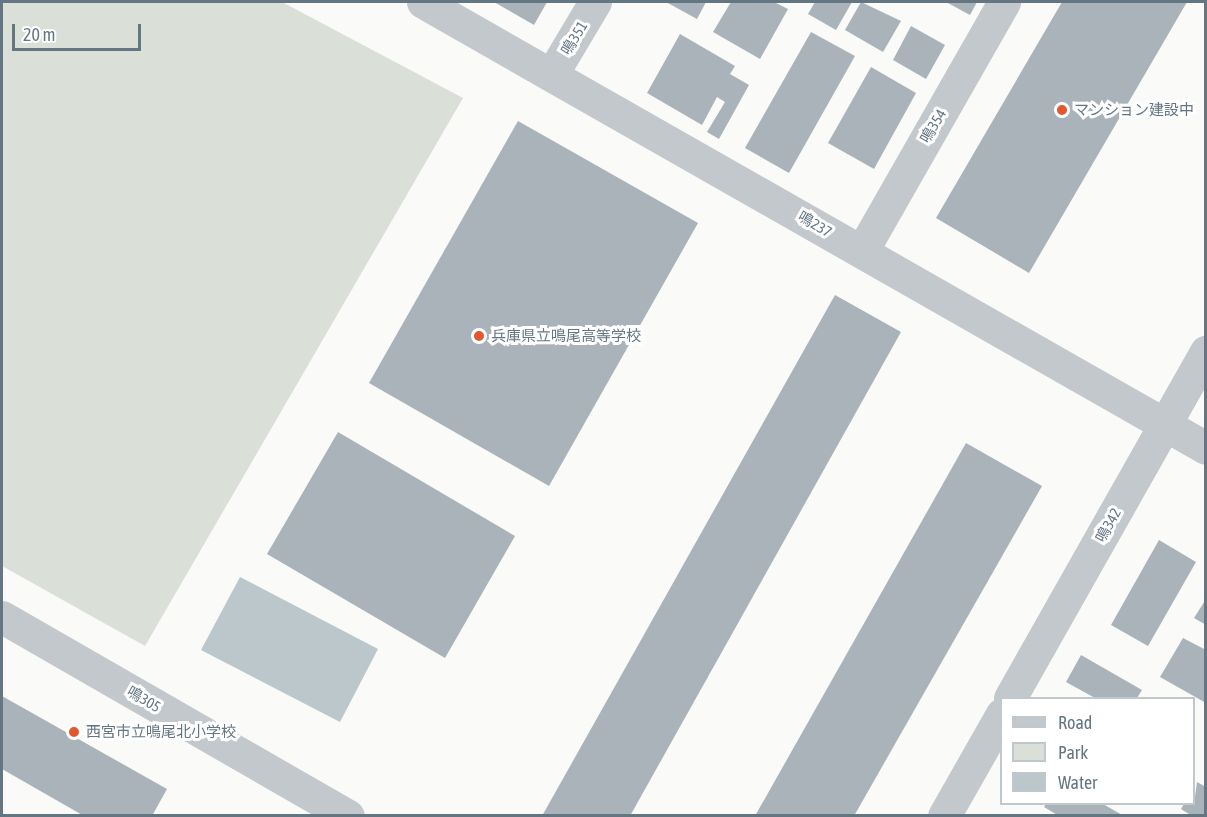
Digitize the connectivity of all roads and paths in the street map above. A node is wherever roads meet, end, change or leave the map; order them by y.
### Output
1 (423, 2) edge
2 (595, 2) edge
3 (1004, 2) edge
4 (552, 74) junction
5 (862, 251) junction
6 (1206, 352) edge
7 (1165, 425) junction
8 (1206, 448) edge
9 (2, 617) edge
10 (1011, 697) edge
11 (1000, 718) edge
12 (348, 816) edge
13 (944, 816) edge

1 - 4 street, 鳴237
2 - 4 street, 鳴351
3 - 5 street, 鳴354
4 - 5 street, 鳴237
5 - 7 street, 鳴237
6 - 7 street, 鳴342
7 - 8 street, 鳴237
7 - 10 street, 鳴342
9 - 12 street, 鳴305
11 - 13 street

